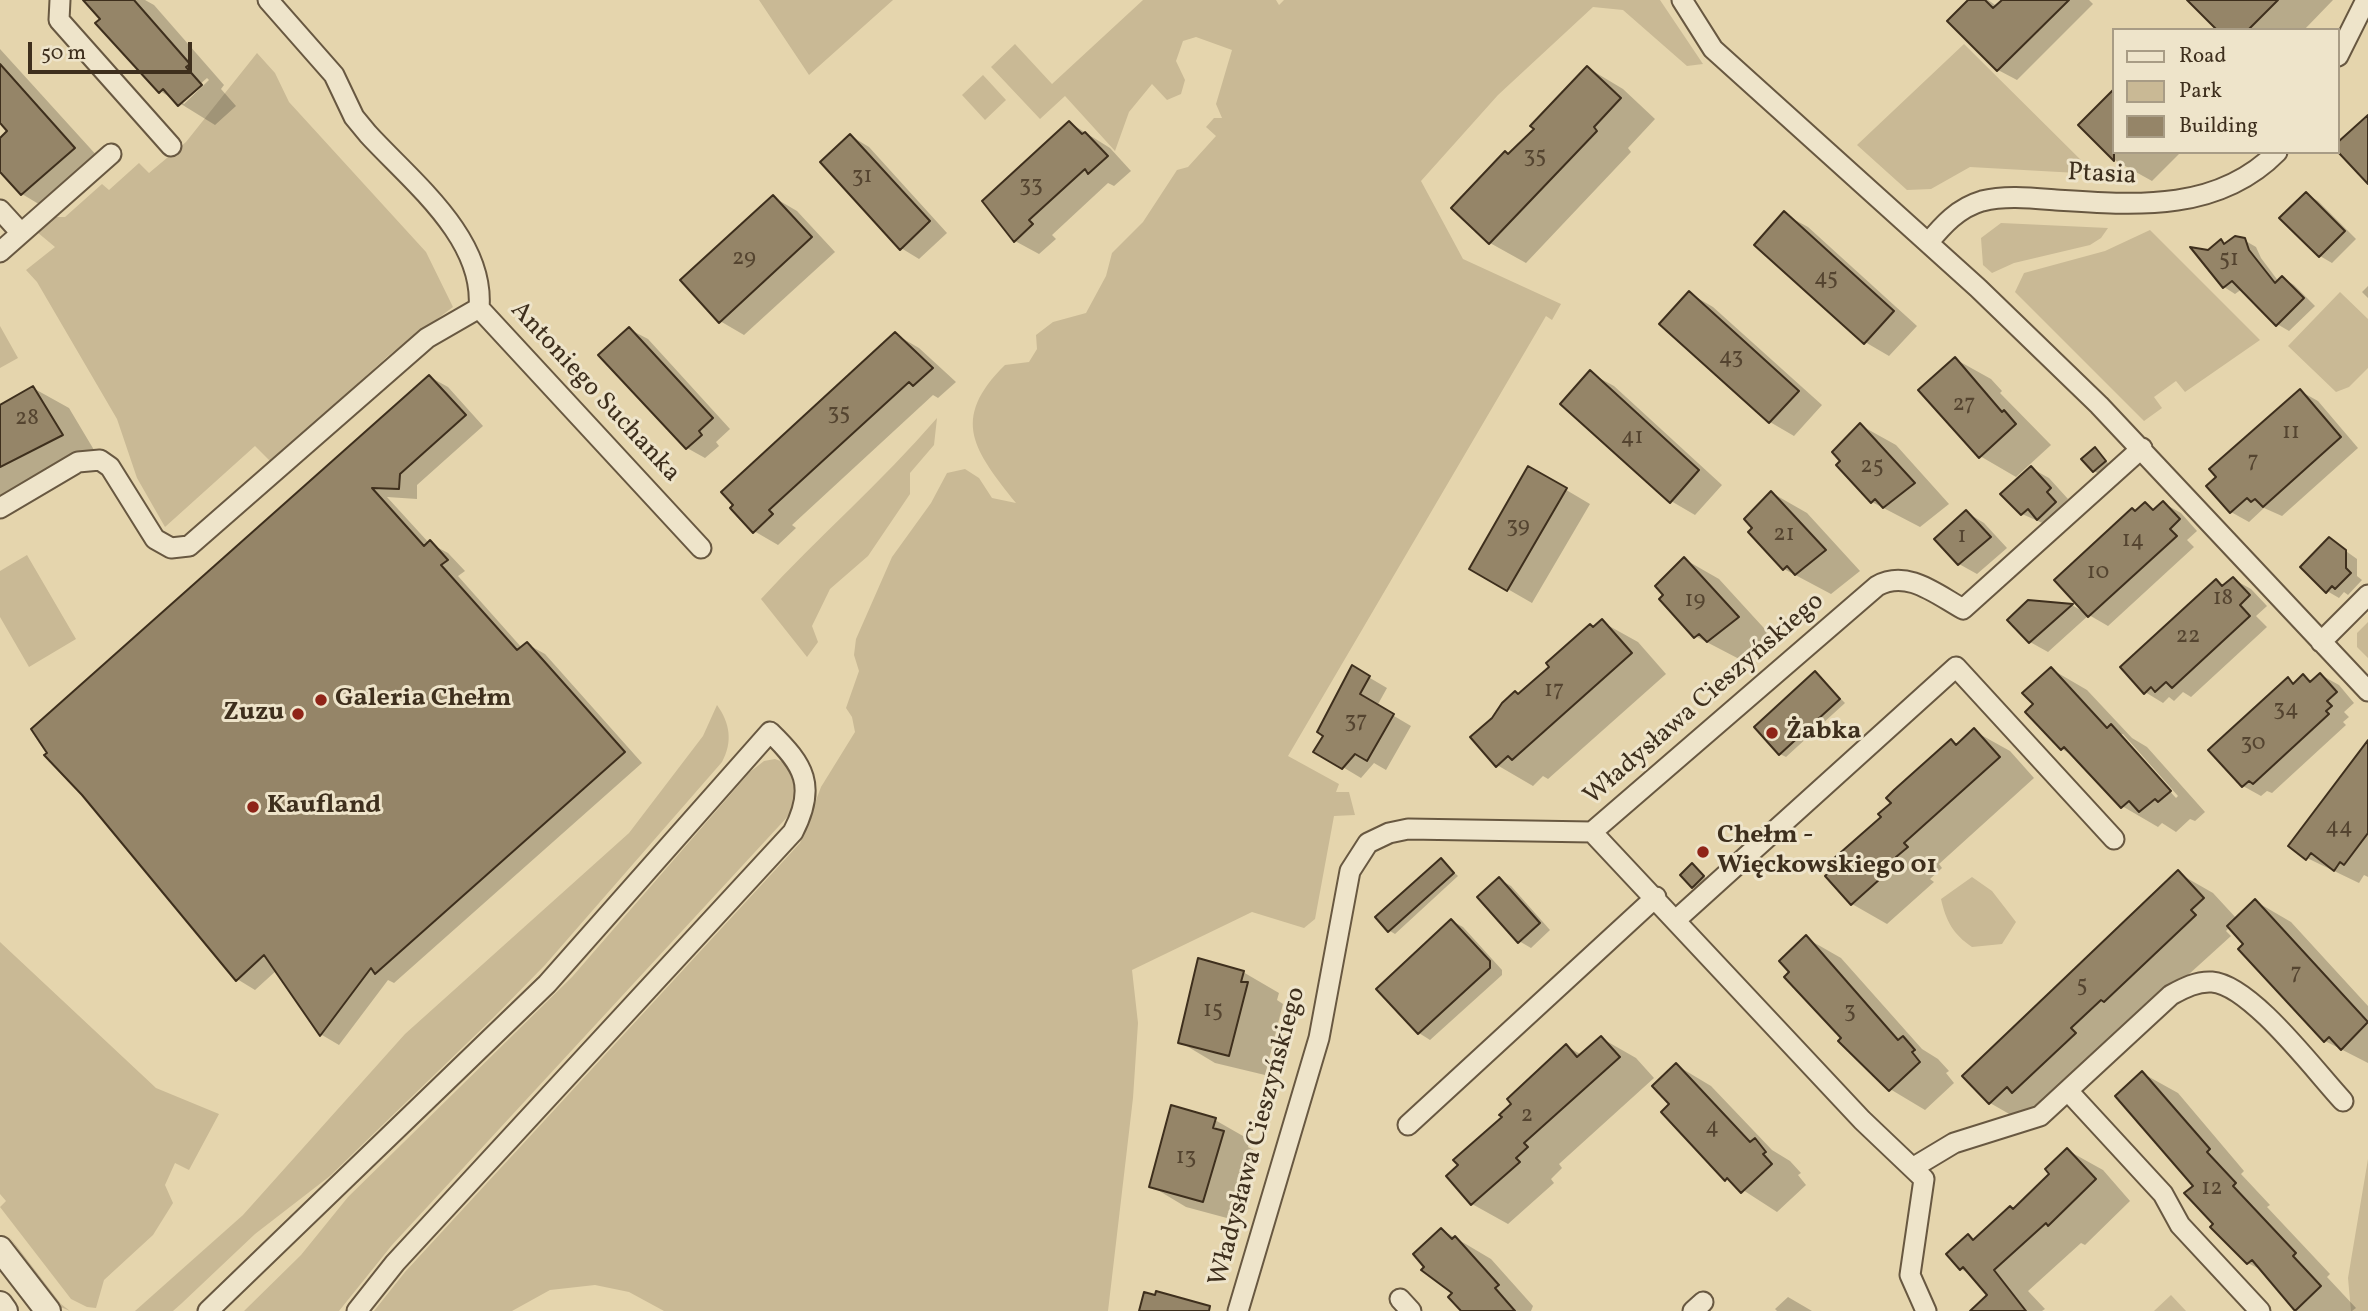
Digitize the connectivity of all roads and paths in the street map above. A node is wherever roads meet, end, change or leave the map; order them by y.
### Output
1 (60, 0) edge
2 (268, 0) edge
3 (1682, 0) edge
4 (2366, 0) edge
5 (2340, 52) edge
6 (171, 146) dead end
7 (111, 154) dead end
8 (2274, 154) edge
9 (0, 210) edge
10 (21, 233) junction
11 (1928, 243) junction
12 (0, 252) edge
13 (479, 308) junction
14 (2142, 448) junction
15 (0, 508) edge
16 (701, 548) dead end
17 (2368, 595) edge
18 (2321, 642) junction
19 (2368, 691) edge
20 (1592, 832) junction
21 (2114, 839) dead end
22 (1656, 897) junction
23 (1677, 919) junction
24 (2068, 1091) junction
25 (2343, 1101) dead end
26 (1408, 1125) dead end
27 (1914, 1167) junction
28 (0, 1249) edge
29 (0, 1304) edge
30 (5, 1311) edge
31 (48, 1311) edge
32 (208, 1311) edge
33 (357, 1311) edge
34 (1238, 1311) edge
35 (1926, 1311) edge
36 (2260, 1311) edge

1 - 6 street
2 - 13 street, Antoniego Suchanka
3 - 11 street
4 - 5 street
7 - 10 street
8 - 11 street, Ptasia
9 - 10 street
10 - 12 street
11 - 14 street
13 - 15 street
13 - 16 street, Antoniego Suchanka
14 - 18 street
14 - 20 street, Władysława Cieszyńskiego
17 - 18 street
18 - 19 street
20 - 22 street
20 - 34 street, Władysława Cieszyńskiego
21 - 23 street
22 - 23 street
22 - 26 street
23 - 27 street
24 - 25 street
24 - 27 street
24 - 36 street
27 - 35 street
28 - 31 street
29 - 30 street
32 - 33 street

